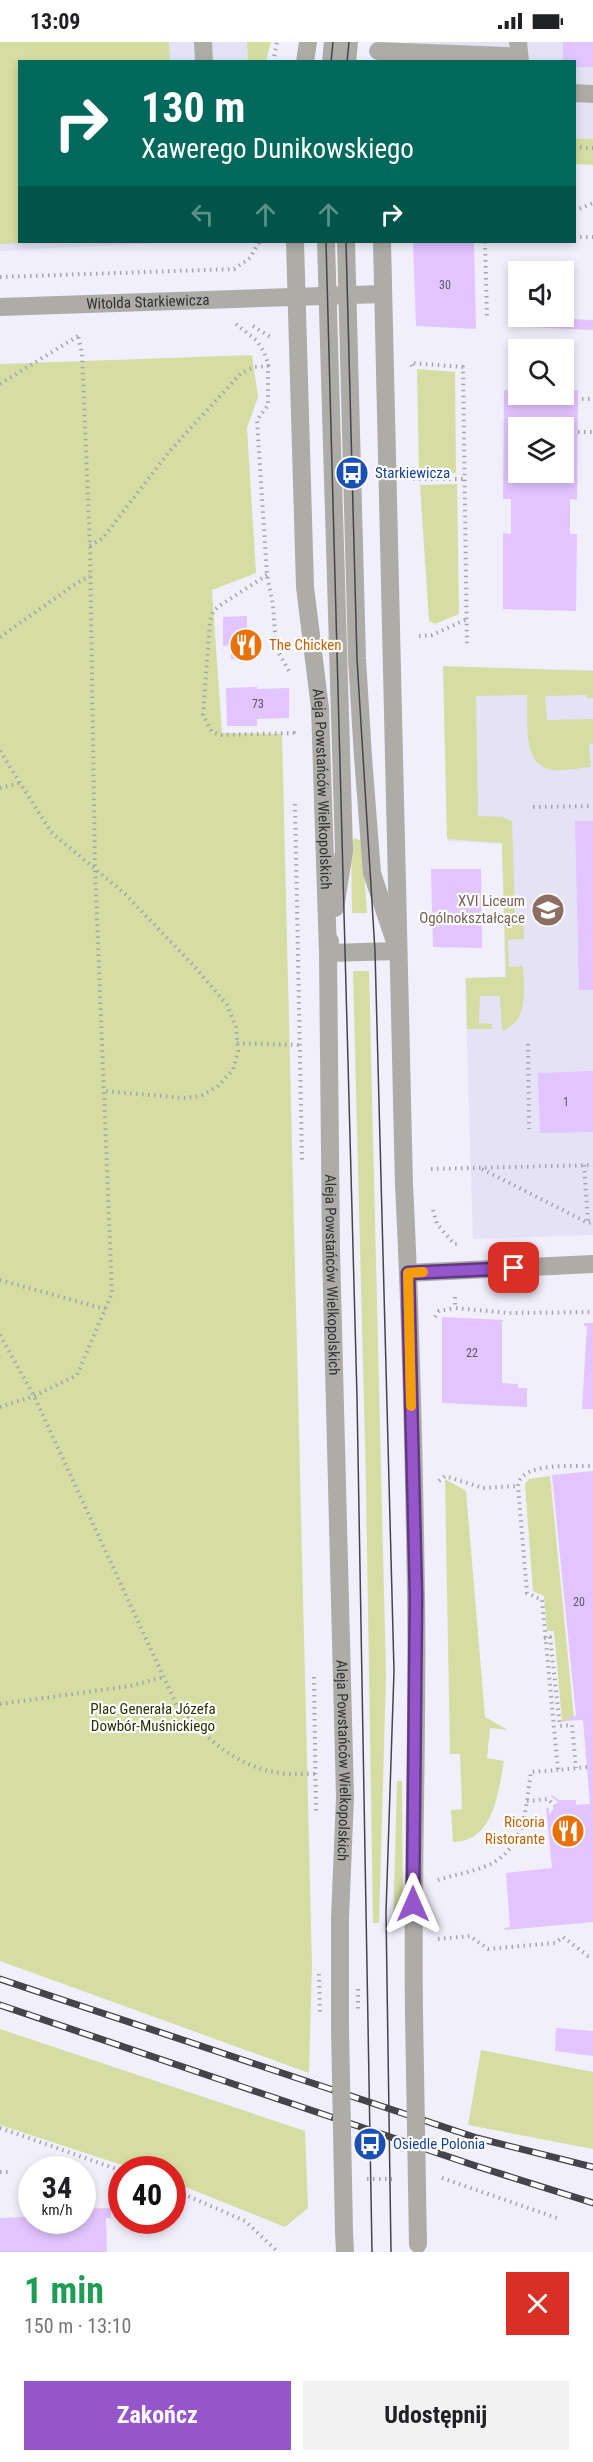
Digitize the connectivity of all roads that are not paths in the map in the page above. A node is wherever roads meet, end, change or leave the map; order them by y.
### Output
1 (203, 42) edge
2 (308, 42) edge
3 (333, 42) edge
4 (349, 42) edge
5 (518, 42) edge
6 (378, 52) edge
7 (204, 60) edge
8 (305, 60) edge
9 (331, 60) edge
10 (347, 60) edge
11 (512, 60) edge
12 (520, 60) edge
13 (576, 93) edge
14 (593, 94) edge
15 (296, 243) edge
16 (326, 243) edge
17 (346, 243) edge
18 (382, 243) edge
19 (382, 294) junction
20 (347, 295) junction
21 (327, 296) junction
22 (297, 297) junction
23 (0, 307) edge
24 (398, 951) junction
25 (328, 953) junction
26 (593, 1264) edge
27 (408, 1273) junction
28 (418, 2248) edge
29 (345, 2252) edge

1 - 7 street
2 - 8 street
3 - 9 street
4 - 10 street
5 - 12 street
6 - 11 street
13 - 14 street
15 - 22 street, Aleja Powstańców Wielkopolskich
16 - 21 street
17 - 20 street
18 - 19 street
19 - 20 street
19 - 24 street
20 - 21 street
20 - 24 street
21 - 22 street
21 - 25 street
22 - 23 street, Witolda Starkiewicza
22 - 25 street, Aleja Powstańców Wielkopolskich
24 - 25 street
24 - 27 street
25 - 29 street, Aleja Powstańców Wielkopolskich, bridge
26 - 27 street
27 - 28 street, bridge

